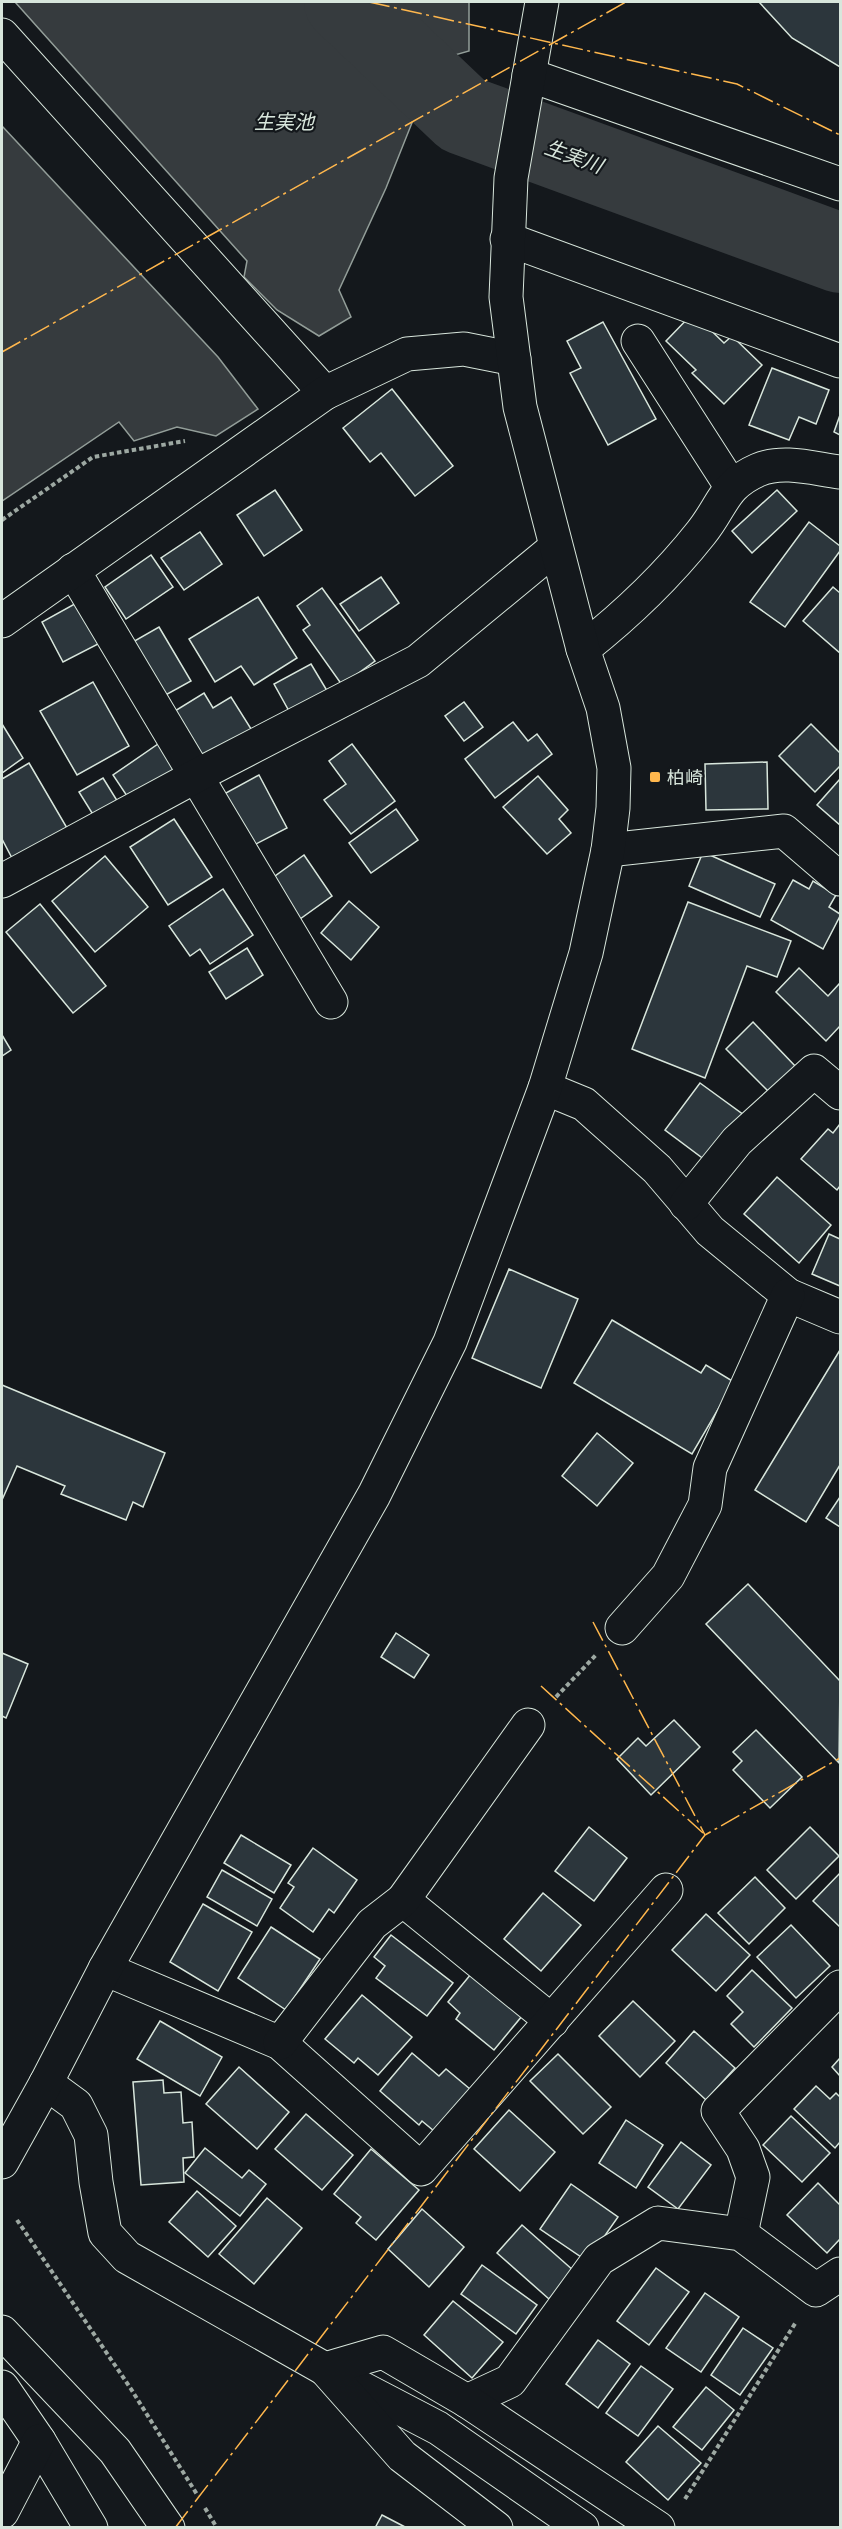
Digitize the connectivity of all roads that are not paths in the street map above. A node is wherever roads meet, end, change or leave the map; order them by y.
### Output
1 (542, 2) edge
2 (2, 35) edge
3 (528, 75) junction
4 (840, 184) edge
5 (507, 239) junction
6 (638, 341) dead end
7 (514, 359) junction
8 (840, 361) edge
9 (326, 393) junction
10 (840, 472) edge
11 (731, 486) junction
12 (555, 549) junction
13 (73, 570) junction
14 (2, 621) edge
15 (583, 649) junction
16 (196, 776) junction
17 (608, 850) junction
18 (840, 879) edge
19 (2, 881) edge
20 (331, 1002) dead end
21 (546, 1088) junction
22 (840, 1093) edge
23 (686, 1204) junction
24 (788, 1295) junction
25 (840, 1317) edge
26 (622, 1628) road end
27 (528, 1725) road end
28 (666, 1890) dead end
29 (403, 1900) junction
30 (105, 1969) junction
31 (840, 1988) edge
32 (552, 2021) junction
33 (280, 2043) junction
34 (46, 2083) junction
35 (2, 2162) edge
36 (741, 2234) junction
37 (828, 2282) edge
38 (2, 2332) edge
39 (325, 2369) junction
40 (2, 2387) edge
41 (467, 2402) junction
42 (39, 2440) junction
43 (2, 2512) edge
44 (669, 2518) edge
45 (91, 2528) edge
46 (168, 2528) edge
47 (496, 2528) edge
48 (582, 2528) edge

1 - 3 street
2 - 9 street
3 - 4 street
3 - 5 street
5 - 7 street
5 - 8 street
6 - 11 street
7 - 9 street
7 - 12 street
9 - 13 street
10 - 11 street
11 - 15 street
12 - 15 street
12 - 16 street
13 - 14 street
13 - 16 street
15 - 17 street
16 - 19 street
16 - 20 street
17 - 18 street
17 - 21 street
21 - 23 street
21 - 30 street
22 - 23 street
23 - 24 street
24 - 25 street
24 - 26 street
27 - 29 street
28 - 32 street
29 - 32 street
29 - 33 street
30 - 33 street
30 - 34 street
31 - 36 street
32 - 33 street
34 - 35 street
34 - 39 street
36 - 37 street
36 - 41 street
38 - 46 street
39 - 41 street
39 - 47 street
39 - 48 street
40 - 42 street
41 - 44 street
42 - 43 street
42 - 45 street

